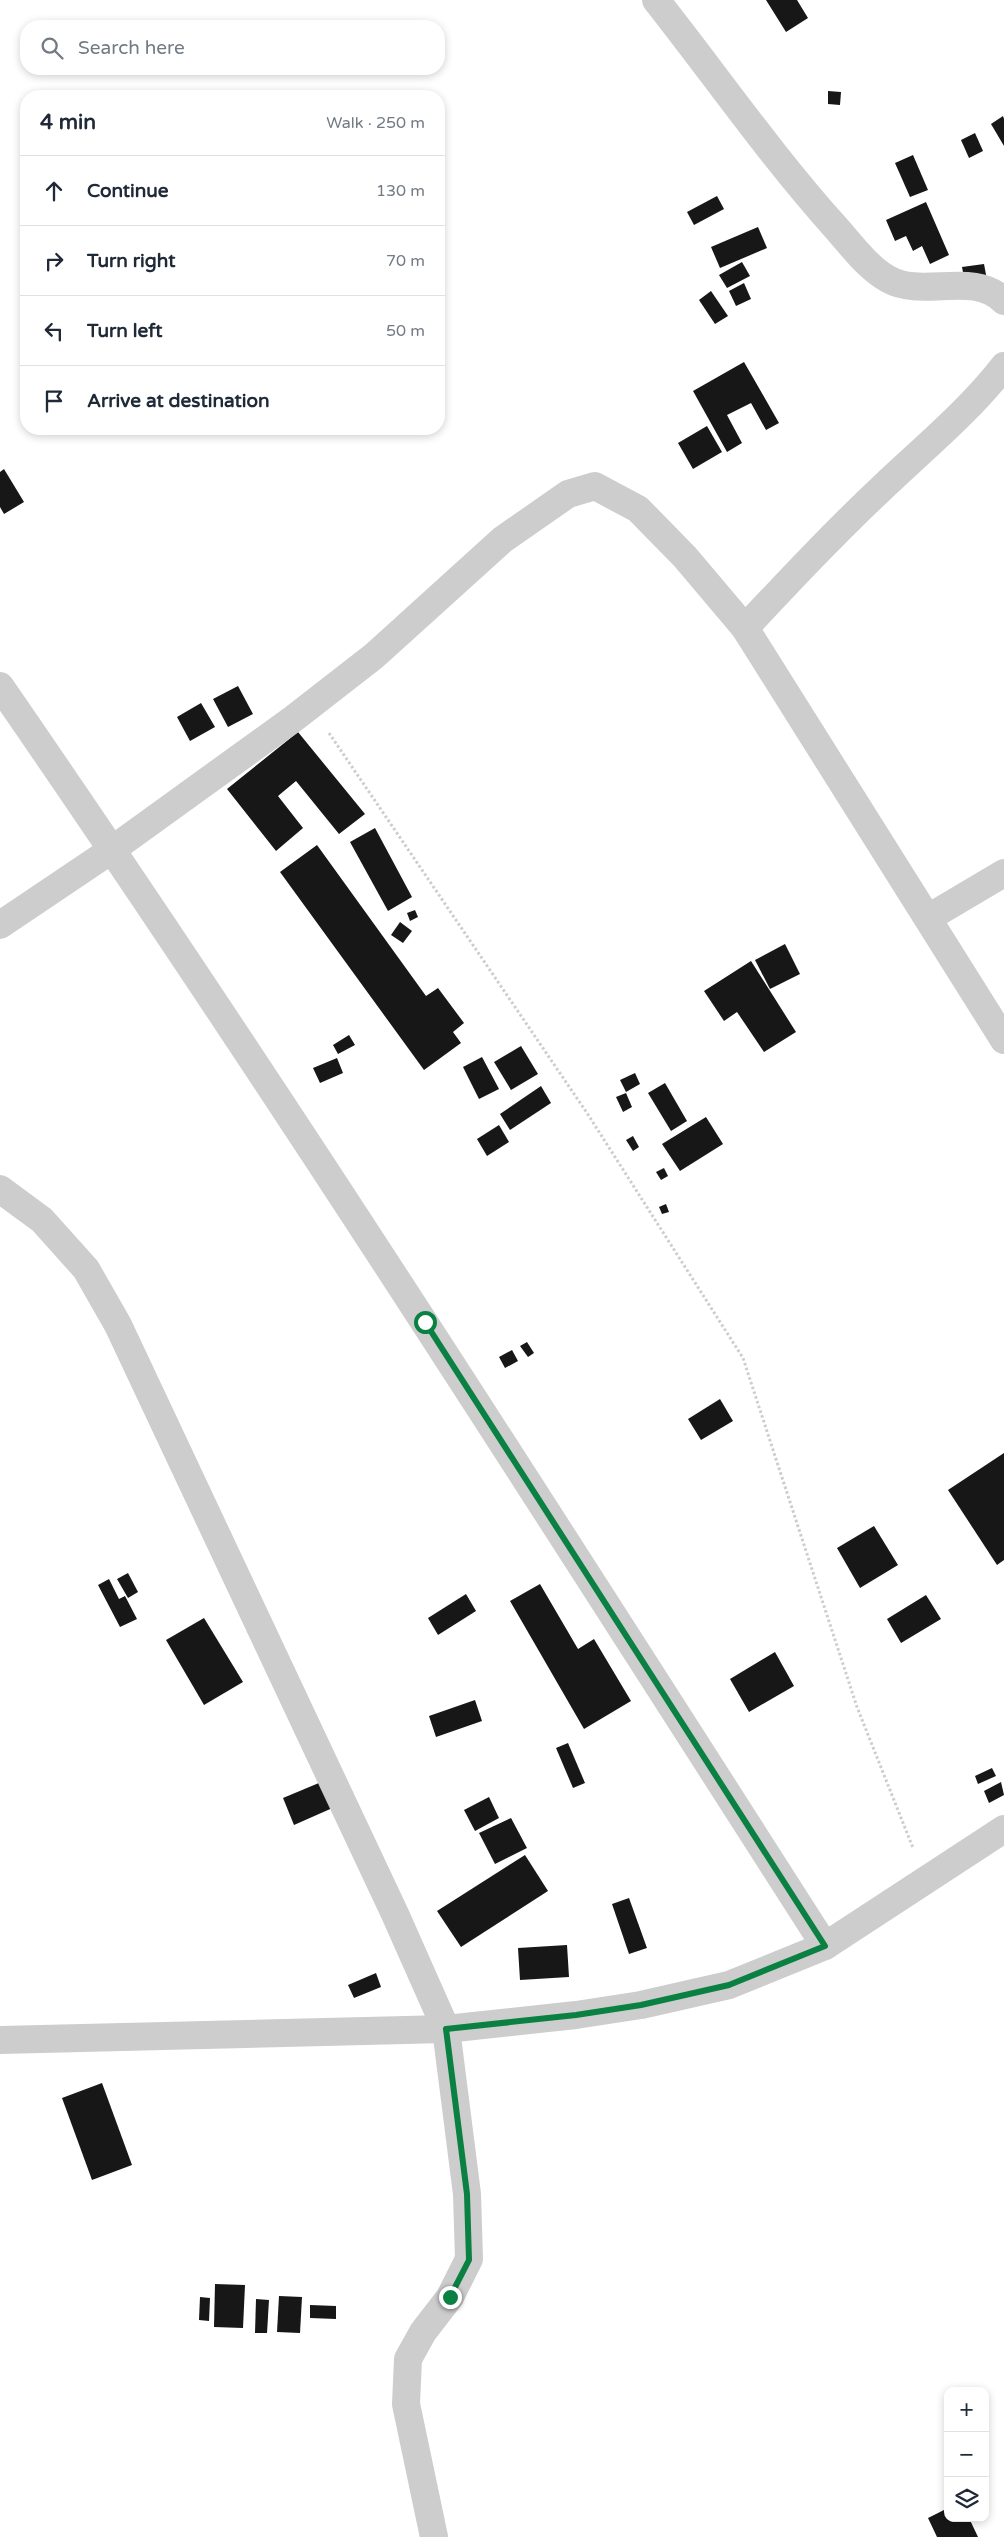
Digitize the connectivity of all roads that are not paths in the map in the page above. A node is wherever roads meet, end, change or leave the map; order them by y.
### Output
1 (656, 0) edge
2 (1004, 301) edge
3 (1004, 366) edge
4 (745, 628) junction
5 (0, 686) edge
6 (113, 849) junction
7 (1004, 873) edge
8 (928, 918) junction
9 (0, 925) edge
10 (1004, 1040) edge
11 (0, 1189) edge
12 (1004, 1829) edge
13 (825, 1946) junction
14 (446, 2029) junction
15 (0, 2040) edge
16 (434, 2537) edge

1 - 2 street
3 - 4 street
4 - 6 street
4 - 8 street
5 - 6 street
6 - 9 street
6 - 13 street
7 - 8 street
8 - 10 street
11 - 14 street
12 - 13 street
13 - 14 street
14 - 15 street
14 - 16 street

